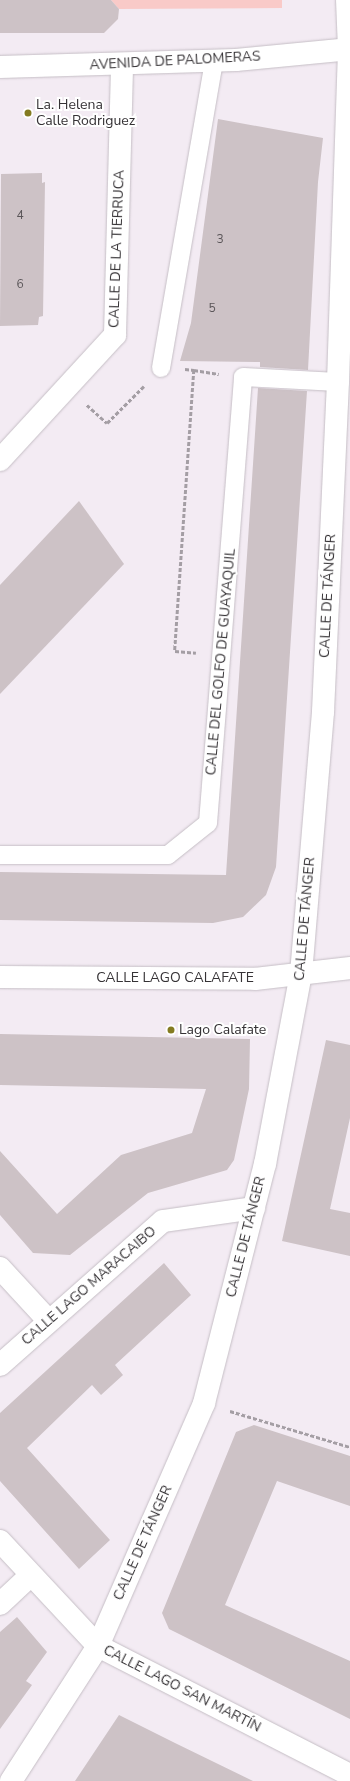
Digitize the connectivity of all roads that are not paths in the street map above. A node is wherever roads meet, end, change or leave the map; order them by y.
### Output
1 (347, 0) edge
2 (349, 49) edge
3 (214, 60) junction
4 (122, 65) junction
5 (0, 67) edge
6 (161, 368) road end
7 (338, 382) junction
8 (0, 460) edge
9 (0, 855) edge
10 (350, 968) edge
11 (301, 974) junction
12 (0, 977) edge
13 (254, 1208) junction
14 (0, 1268) edge
15 (48, 1320) junction
16 (0, 1365) edge
17 (0, 1541) edge
18 (31, 1575) junction
19 (0, 1604) edge
20 (98, 1646) junction
21 (350, 1775) edge
22 (11, 1781) edge

1 - 2 street, CALLE DE TÁNGER
2 - 3 street, AVENIDA DE PALOMERAS
2 - 7 street, CALLE DE TÁNGER
3 - 4 street, AVENIDA DE PALOMERAS
3 - 6 lane
4 - 5 street, AVENIDA DE PALOMERAS
4 - 8 street, CALLE DE LA TIERRUCA
7 - 9 lane, CALLE DEL GOLFO DE GUAYAQUIL
7 - 11 street, CALLE DE TÁNGER
10 - 11 street, CALLE LAGO CALAFATE
11 - 12 street, CALLE LAGO CALAFATE
11 - 13 street, CALLE DE TÁNGER
13 - 15 street, CALLE LAGO MARACAIBO
13 - 20 street, CALLE DE TÁNGER
14 - 15 street
15 - 16 street, CALLE LAGO MARACAIBO
17 - 18 street, CALLE LAGO SAN MARTÍN
18 - 19 street
18 - 20 street, CALLE LAGO SAN MARTÍN
20 - 21 street, CALLE LAGO SAN MARTÍN
20 - 22 street, CALLE DE TÁNGER

